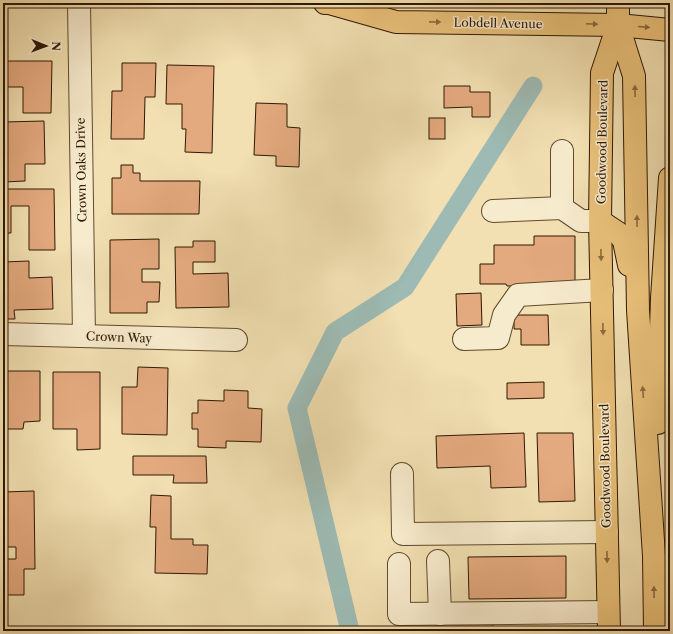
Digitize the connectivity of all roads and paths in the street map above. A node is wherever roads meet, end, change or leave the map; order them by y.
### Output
1 (79, 3) edge
2 (326, 3) edge
3 (329, 3) edge
4 (618, 3) edge
5 (618, 25) junction
6 (670, 30) edge
7 (562, 151) dead end
8 (670, 178) edge
9 (562, 208) junction
10 (493, 211) dead end
11 (600, 220) junction
12 (602, 290) junction
13 (638, 310) junction
14 (3, 334) edge
15 (84, 336) junction
16 (464, 339) dead end
17 (236, 340) dead end
18 (402, 474) dead end
19 (606, 532) junction
20 (654, 556) junction
21 (438, 561) dead end
22 (399, 564) dead end
23 (440, 614) junction
24 (608, 622) edge
25 (655, 631) edge

1 - 15 street, Crown Oaks Drive
2 - 3 main road, Lobdell Avenue
3 -> 5 main road, Lobdell Avenue
4 - 5 main road
5 -> 6 main road, Lobdell Avenue
5 - 11 main road, Goodwood Boulevard
13 -> 5 main road
7 - 9 street
8 - 20 main road
9 - 10 street
9 - 11 street
11 -> 12 main road, Goodwood Boulevard
11 - 13 main road
12 - 16 street
12 -> 19 main road, Goodwood Boulevard
20 -> 13 main road
14 - 15 street, Crown Way
15 - 17 street, Crown Way
18 - 19 street
19 -> 24 main road, Goodwood Boulevard
25 -> 20 main road
21 - 23 street
22 - 23 street
23 - 24 street

